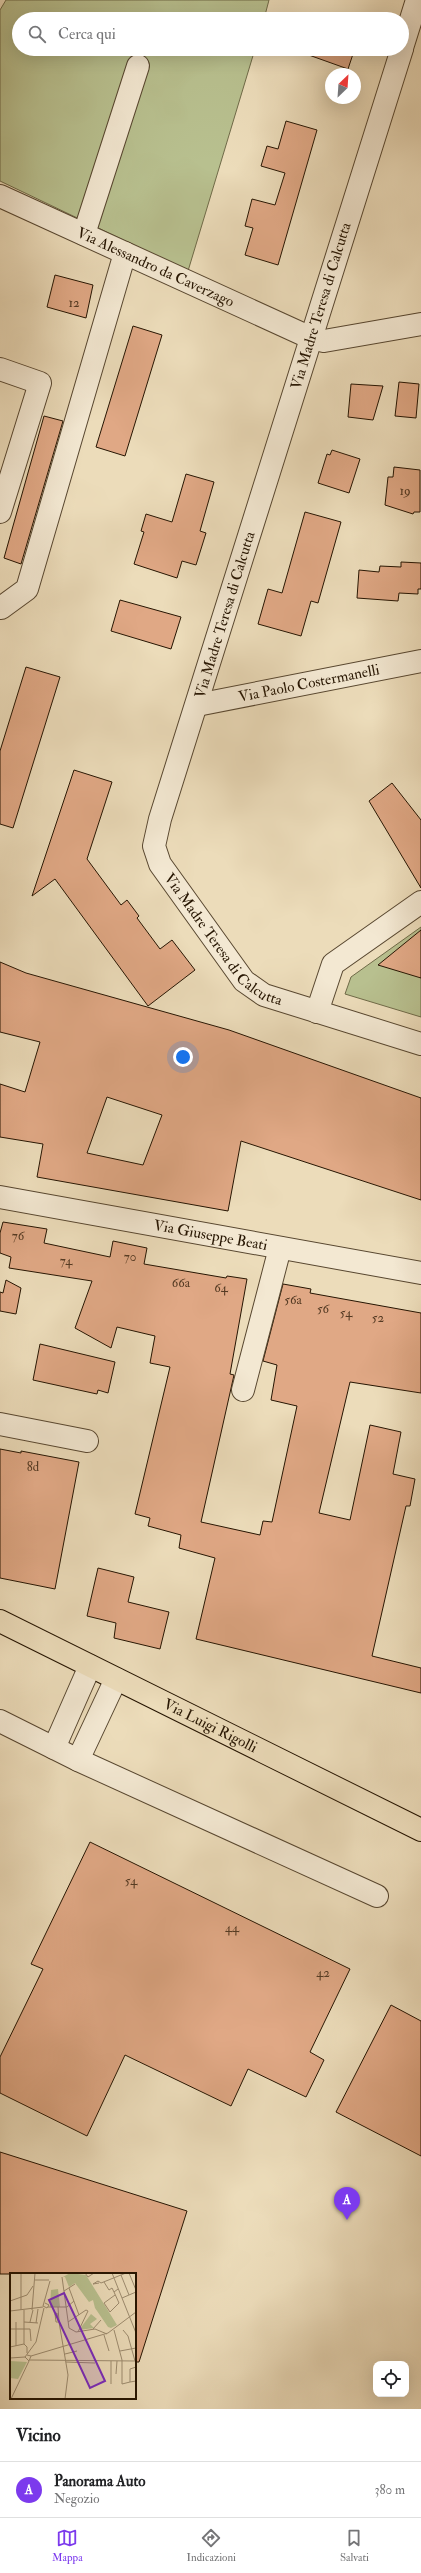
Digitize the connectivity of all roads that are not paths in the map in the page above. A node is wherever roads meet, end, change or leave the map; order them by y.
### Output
1 (417, 0) edge
2 (409, 26) edge
3 (399, 56) edge
4 (138, 66) dead end
5 (0, 196) edge
6 (84, 234) junction
7 (125, 253) junction
8 (421, 324) edge
9 (311, 338) junction
10 (0, 370) edge
11 (0, 512) edge
12 (0, 608) edge
13 (421, 661) edge
14 (197, 705) junction
15 (421, 902) edge
16 (317, 1012) junction
17 (421, 1044) edge
18 (0, 1197) edge
19 (280, 1248) junction
20 (421, 1273) edge
21 (243, 1390) dead end
22 (0, 1424) edge
23 (87, 1442) dead end
24 (0, 1621) edge
25 (90, 1666) junction
26 (116, 1679) junction
27 (0, 1721) edge
28 (54, 1748) junction
29 (78, 1760) junction
30 (421, 1830) edge
31 (377, 1896) dead end

1 - 2 street, Via Madre Teresa di Calcutta
3 - 9 street, Via Madre Teresa di Calcutta
4 - 6 street
5 - 6 street, Via Alessandro da Caverzago
6 - 7 street, Via Alessandro da Caverzago
7 - 9 street, Via Alessandro da Caverzago
7 - 12 street
8 - 9 street
9 - 14 street, Via Madre Teresa di Calcutta
10 - 11 street
13 - 14 street, Via Paolo Costermanelli
14 - 16 street, Via Madre Teresa di Calcutta
15 - 16 street
16 - 17 street, Via Madre Teresa di Calcutta
18 - 19 street, Via Giuseppe Beati
19 - 20 street, Via Giuseppe Beati
19 - 21 street
22 - 23 street
24 - 25 main road, Via Luigi Rigolli
25 - 26 main road, Via Luigi Rigolli
25 - 28 street
26 - 29 street
26 - 30 main road, Via Luigi Rigolli
27 - 28 street
28 - 29 street
29 - 31 street

